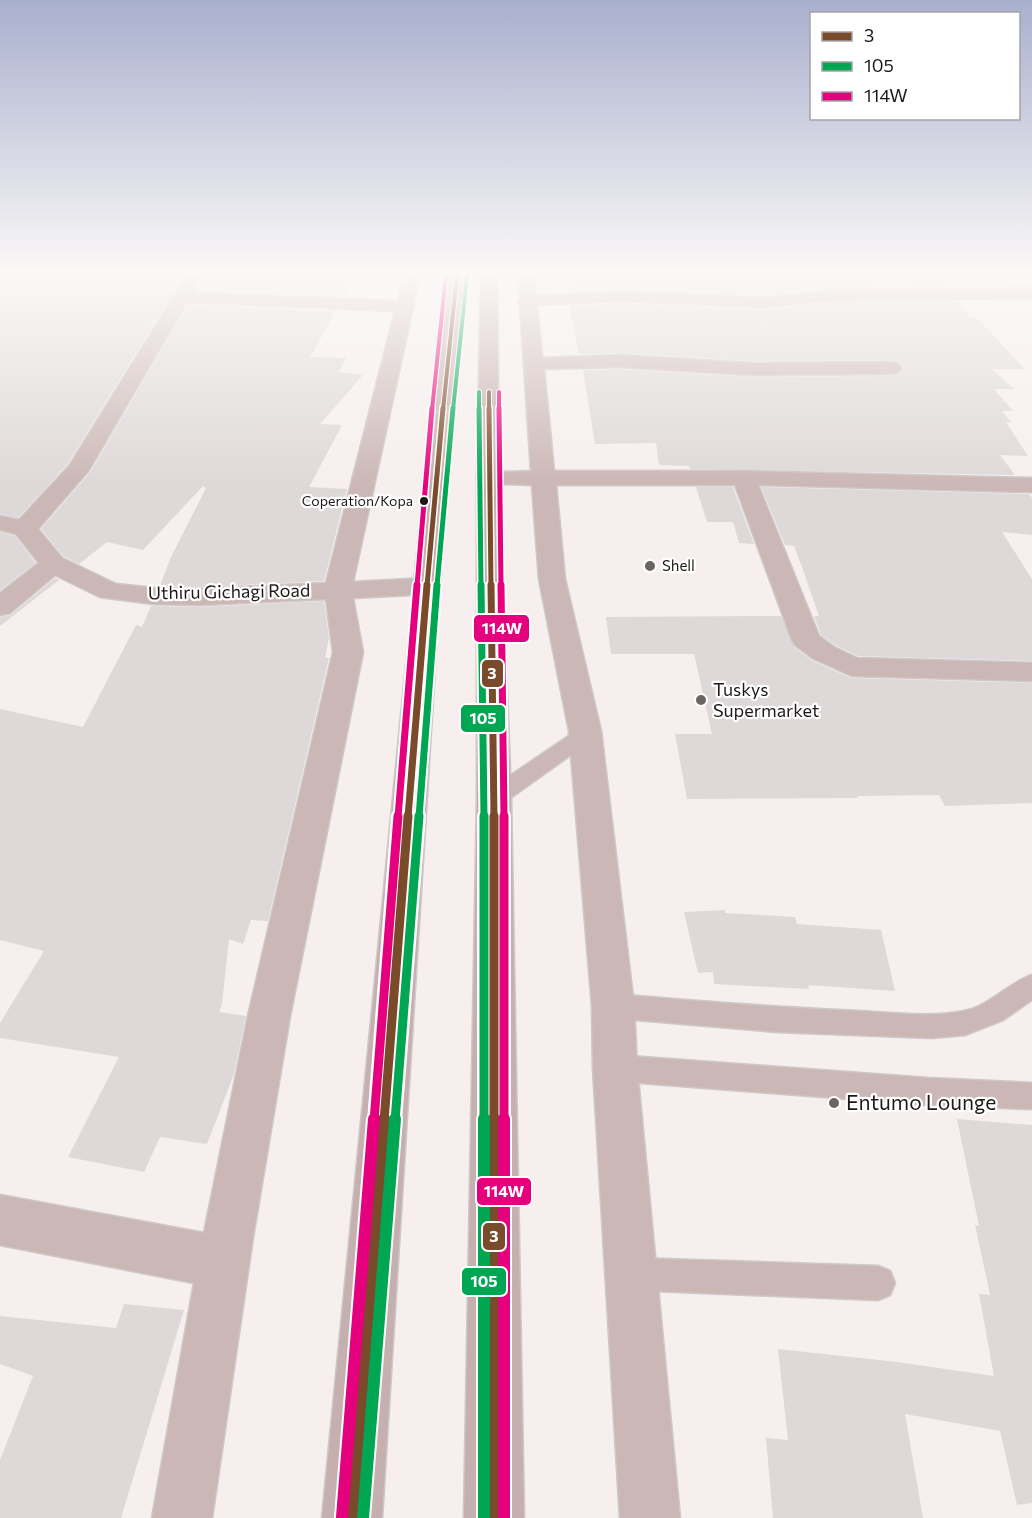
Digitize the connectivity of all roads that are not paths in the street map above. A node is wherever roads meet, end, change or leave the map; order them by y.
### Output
1 (151, 346) edge
2 (396, 346) edge
3 (449, 346) edge
4 (489, 346) edge
5 (531, 346) edge
6 (533, 364) junction
7 (892, 368) dead end
8 (488, 478) junction
9 (744, 478) junction
10 (543, 480) junction
11 (1032, 485) edge
12 (13, 526) edge
13 (53, 564) junction
14 (428, 586) junction
15 (338, 589) junction
16 (0, 607) edge
17 (1032, 672) edge
18 (586, 734) junction
19 (494, 798) junction
20 (1027, 997) edge
21 (614, 1006) junction
22 (615, 1068) junction
23 (1032, 1096) edge
24 (0, 1220) edge
25 (224, 1260) junction
26 (631, 1274) junction
27 (878, 1283) dead end
28 (182, 1518) edge
29 (352, 1518) edge
30 (494, 1518) edge
31 (650, 1518) edge

1 - 12 street
2 - 15 street
3 - 14 highway
4 - 8 highway
5 - 6 street
6 - 7 street
6 - 10 street
8 - 10 street
8 - 19 highway
9 - 10 street
9 - 11 street
9 - 17 street
10 - 18 street
12 - 13 street, Uthiru Gichagi Road
13 - 15 street, Uthiru Gichagi Road
13 - 16 street
14 - 15 street, Uthiru Gichagi Road
14 - 29 highway
15 - 25 street
18 - 19 lane
18 - 21 street
19 - 30 highway
20 - 21 lane
21 - 22 street
22 - 23 lane
22 - 26 street
24 - 25 street
25 - 28 street
26 - 27 lane
26 - 31 street

